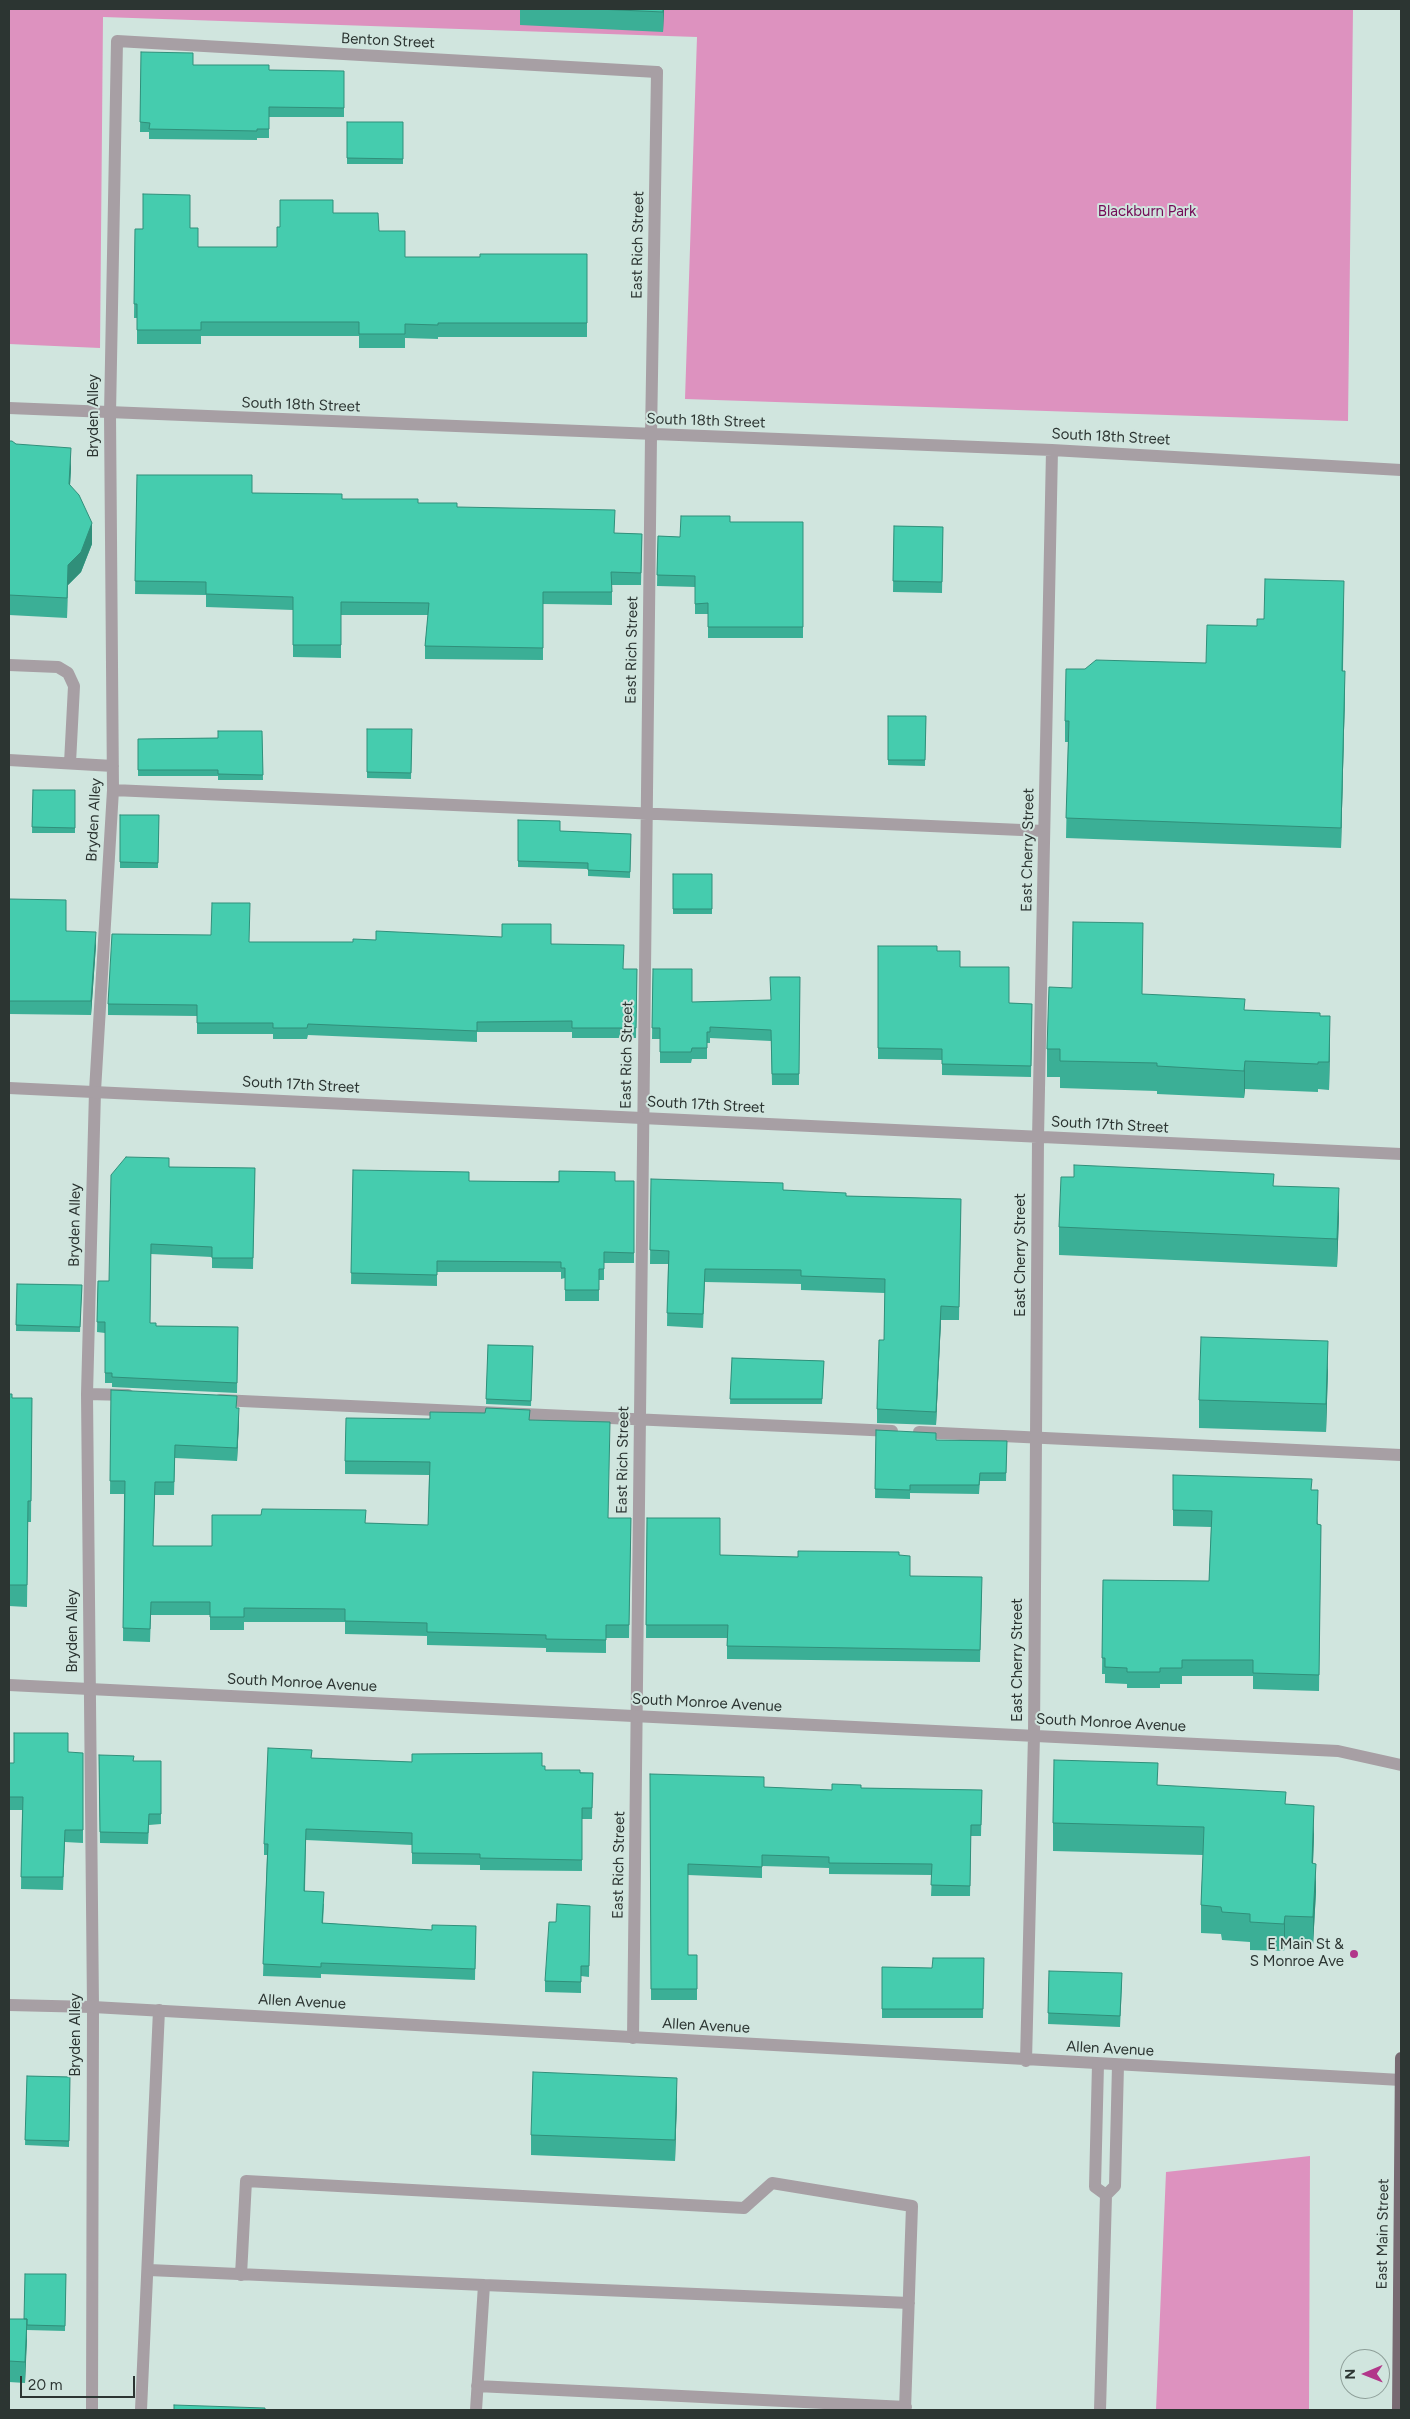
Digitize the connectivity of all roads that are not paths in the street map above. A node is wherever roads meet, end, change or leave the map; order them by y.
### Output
1 (117, 41) joint
2 (657, 72) joint
3 (9, 408) edge
4 (110, 414) junction
5 (651, 436) junction
6 (1052, 450) junction
7 (1401, 470) edge
8 (9, 665) edge
9 (9, 760) edge
10 (70, 763) junction
11 (113, 766) junction
12 (113, 790) junction
13 (647, 813) junction
14 (1044, 830) junction
15 (9, 1088) edge
16 (95, 1091) junction
17 (643, 1118) junction
18 (1038, 1138) junction
19 (1401, 1154) edge
20 (87, 1394) junction
21 (137, 1396) edge
22 (206, 1399) edge
23 (640, 1419) junction
24 (1036, 1438) junction
25 (1401, 1455) edge
26 (9, 1685) edge
27 (89, 1689) junction
28 (637, 1715) junction
29 (1034, 1735) junction
30 (1401, 1765) edge
31 (9, 2005) edge
32 (93, 2007) junction
33 (160, 2010) junction
34 (634, 2038) junction
35 (1401, 2058) edge
36 (1026, 2061) junction
37 (1098, 2064) junction
38 (1118, 2065) junction
39 (1401, 2080) edge
40 (1106, 2195) junction
41 (1400, 2248) edge
42 (149, 2270) junction
43 (241, 2275) junction
44 (484, 2286) junction
45 (909, 2303) junction
46 (477, 2386) junction
47 (906, 2409) edge
48 (92, 2410) edge
49 (141, 2410) edge
50 (476, 2410) edge
51 (1100, 2410) edge
52 (1398, 2410) edge

1 - 2 street, Benton Street
1 - 4 street, Bryden Alley
2 - 5 street, East Rich Street
3 - 4 street, South 18th Street
4 - 5 street, South 18th Street
4 - 11 street, Bryden Alley
5 - 6 street, South 18th Street
5 - 13 street, East Rich Street
6 - 7 street, South 18th Street
6 - 14 street, East Cherry Street
8 - 10 street
9 - 10 street
10 - 11 street
11 - 12 street, Bryden Alley
12 - 13 street
12 - 16 street, Bryden Alley
13 - 14 street
13 - 17 street, East Rich Street
14 - 18 street, East Cherry Street
15 - 16 street, South 17th Street
16 - 17 street, South 17th Street
16 - 20 street, Bryden Alley
17 - 18 street, South 17th Street
17 - 23 street, East Rich Street
18 - 19 street, South 17th Street
18 - 24 street, East Cherry Street
20 - 21 street
20 - 27 street, Bryden Alley
22 - 23 street
23 - 24 street
23 - 28 street, East Rich Street
24 - 25 street
24 - 29 street, East Cherry Street
26 - 27 street, South Monroe Avenue
27 - 28 street, South Monroe Avenue
27 - 32 street, Bryden Alley
28 - 29 street, South Monroe Avenue
28 - 34 street, East Rich Street
29 - 30 street, South Monroe Avenue
29 - 36 street, East Cherry Street
31 - 32 street, Allen Avenue
32 - 33 street, Allen Avenue
32 - 48 street, Bryden Alley
33 - 34 street, Allen Avenue
33 - 42 street
34 - 36 street, Allen Avenue
35 - 39 main road, East Main Street
36 - 37 street, Allen Avenue
37 - 38 street, Allen Avenue
37 - 40 street
38 - 39 street, Allen Avenue
38 - 40 street
39 - 41 main road, East Main Street
40 - 51 street
41 - 52 main road, East Main Street
42 - 43 street
42 - 49 street
43 - 44 street
43 - 45 street
44 - 45 street
44 - 46 street
45 - 47 street
46 - 47 street
46 - 50 street

